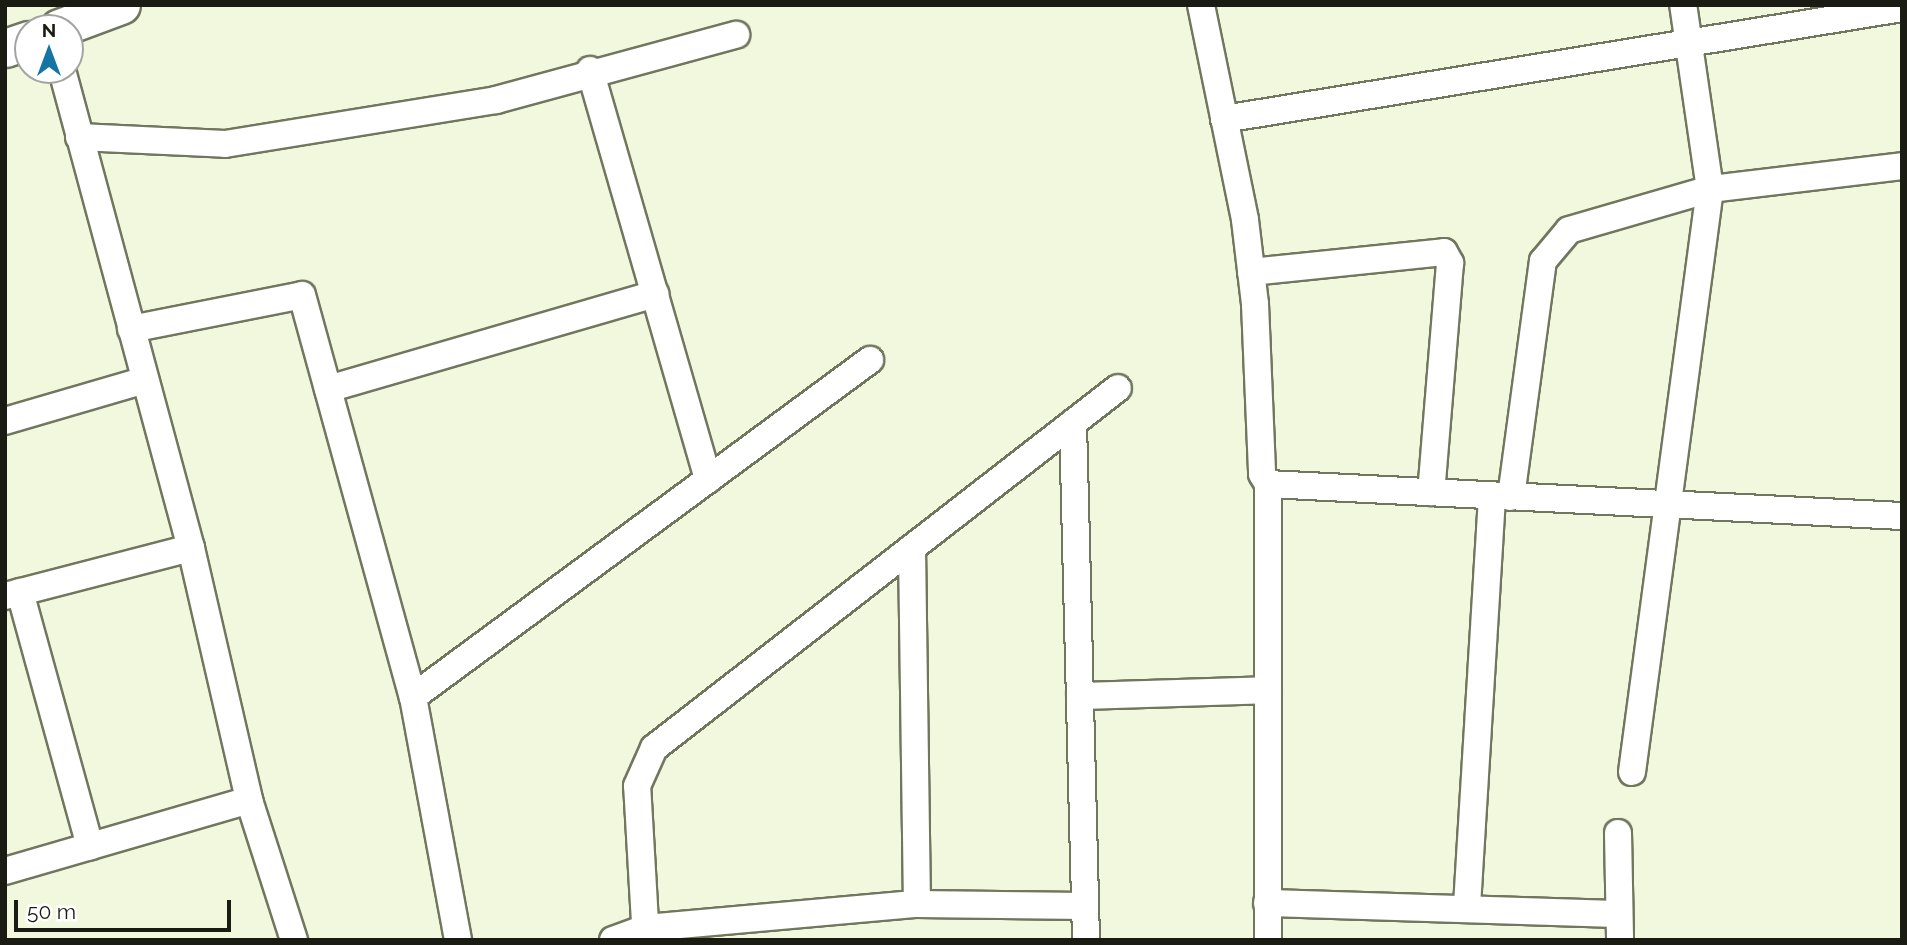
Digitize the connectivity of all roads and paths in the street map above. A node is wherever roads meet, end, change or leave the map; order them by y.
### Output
1 (121, 5) edge
2 (1201, 5) edge
3 (1684, 5) edge
4 (1902, 8) edge
5 (1864, 10) edge
6 (84, 19) edge
7 (736, 35) dead end
8 (1689, 43) junction
9 (590, 70) junction
10 (66, 84) edge
11 (1224, 119) junction
12 (79, 137) junction
13 (1902, 166) edge
14 (1710, 188) junction
15 (1251, 272) junction
16 (655, 294) junction
17 (131, 329) junction
18 (870, 360) dead end
19 (145, 380) junction
20 (328, 388) junction
21 (1118, 388) dead end
22 (5, 421) edge
23 (1073, 423) junction
24 (709, 479) junction
25 (1268, 484) junction
26 (1432, 492) junction
27 (1501, 496) junction
28 (1666, 505) junction
29 (1902, 516) edge
30 (191, 548) junction
31 (912, 548) junction
32 (13, 594) edge
33 (1268, 690) junction
34 (1080, 696) junction
35 (413, 697) junction
36 (1632, 772) dead end
37 (249, 800) junction
38 (1618, 833) dead end
39 (90, 847) junction
40 (5, 871) edge
41 (1267, 903) junction
42 (917, 904) junction
43 (1085, 906) junction
44 (1467, 906) junction
45 (1620, 927) edge
46 (646, 934) edge
47 (294, 940) edge
48 (457, 940) edge
49 (613, 940) edge
50 (1086, 940) edge
51 (1268, 940) edge

1 - 6 main road
2 - 11 street
3 - 8 street
4 - 5 street
5 - 8 street
7 - 9 street
8 - 11 street
8 - 14 street
9 - 12 street
9 - 16 street
10 - 12 street
11 - 15 street
12 - 17 street
13 - 14 street
14 - 27 street
14 - 28 street
15 - 25 street
15 - 26 street
16 - 20 street
16 - 24 street
17 - 19 street
17 - 20 street
18 - 24 street
19 - 22 street
19 - 30 street
20 - 35 street
21 - 23 street
23 - 31 street
23 - 34 street
24 - 35 street
25 - 26 street
25 - 33 street
26 - 27 street
27 - 28 street
27 - 44 street
28 - 29 street
28 - 36 street
30 - 32 street
30 - 37 street
31 - 42 street
31 - 46 street
32 - 39 street
33 - 34 street
33 - 41 street
34 - 43 street
35 - 48 street
37 - 39 street
37 - 47 street
38 - 45 street
39 - 40 street
41 - 44 street
41 - 51 street
42 - 43 street
42 - 46 street
43 - 50 street
44 - 45 street
46 - 49 street

